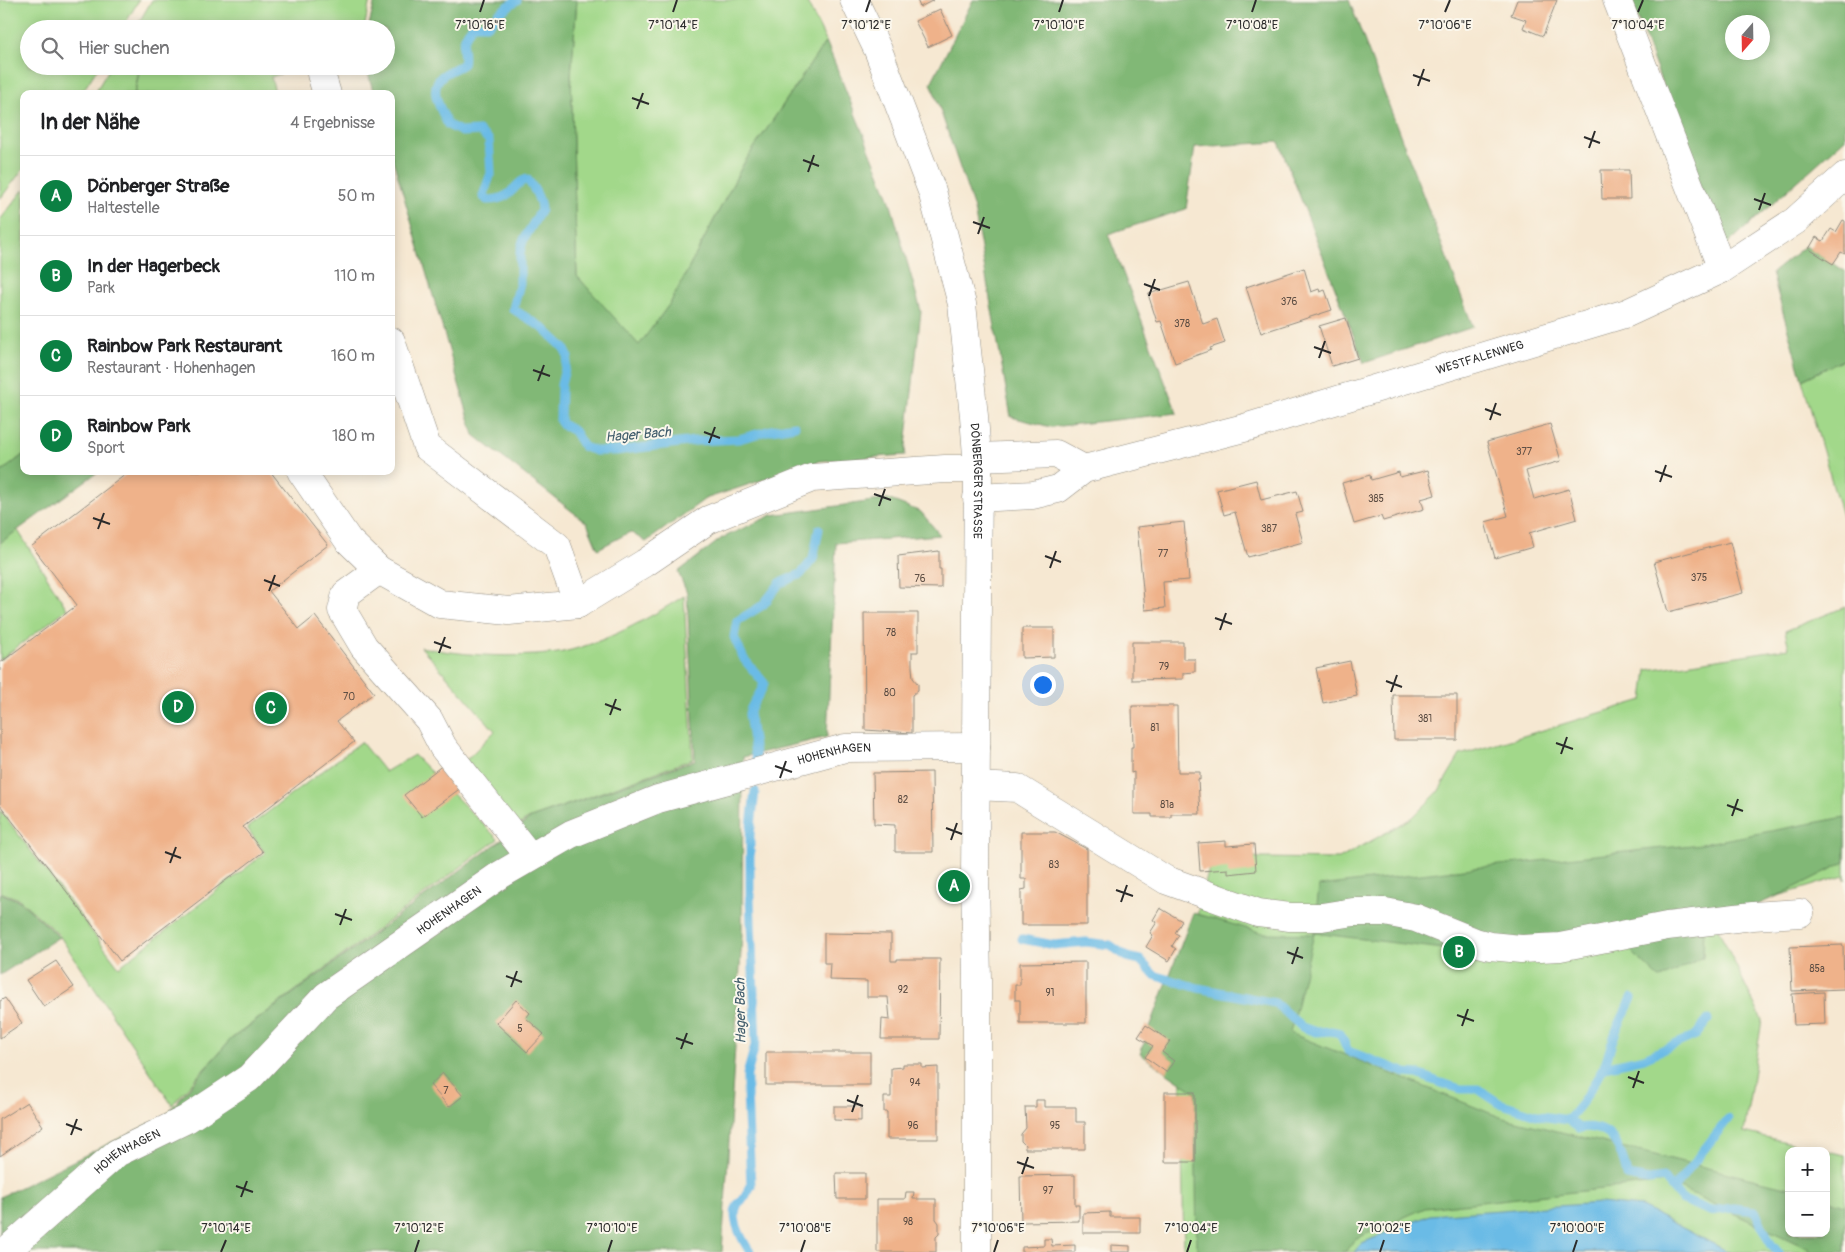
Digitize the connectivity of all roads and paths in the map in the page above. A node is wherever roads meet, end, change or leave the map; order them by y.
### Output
1 (854, 0) edge
2 (1616, 0) edge
3 (1845, 176) edge
4 (1722, 269) junction
5 (395, 353) edge
6 (978, 463) junction
7 (1084, 469) junction
8 (304, 475) edge
9 (977, 498) junction
10 (379, 570) junction
11 (578, 604) junction
12 (976, 747) junction
13 (975, 786) junction
14 (530, 857) junction
15 (1800, 913) dead end
16 (5, 1252) edge
17 (977, 1252) edge

1 - 6 street, DÖNBERGER STRASSE
2 - 4 street
3 - 4 street, WESTFALENWEG
4 - 7 street, WESTFALENWEG
5 - 11 street
6 - 7 street
6 - 9 street, DÖNBERGER STRASSE
6 - 11 street
7 - 9 street, WESTFALENWEG
8 - 10 street
9 - 12 street, DÖNBERGER STRASSE
10 - 11 street
10 - 14 street
12 - 13 street, DÖNBERGER STRASSE
12 - 14 street, HOHENHAGEN
13 - 15 street
13 - 17 street, DÖNBERGER STRASSE
14 - 16 street, HOHENHAGEN

